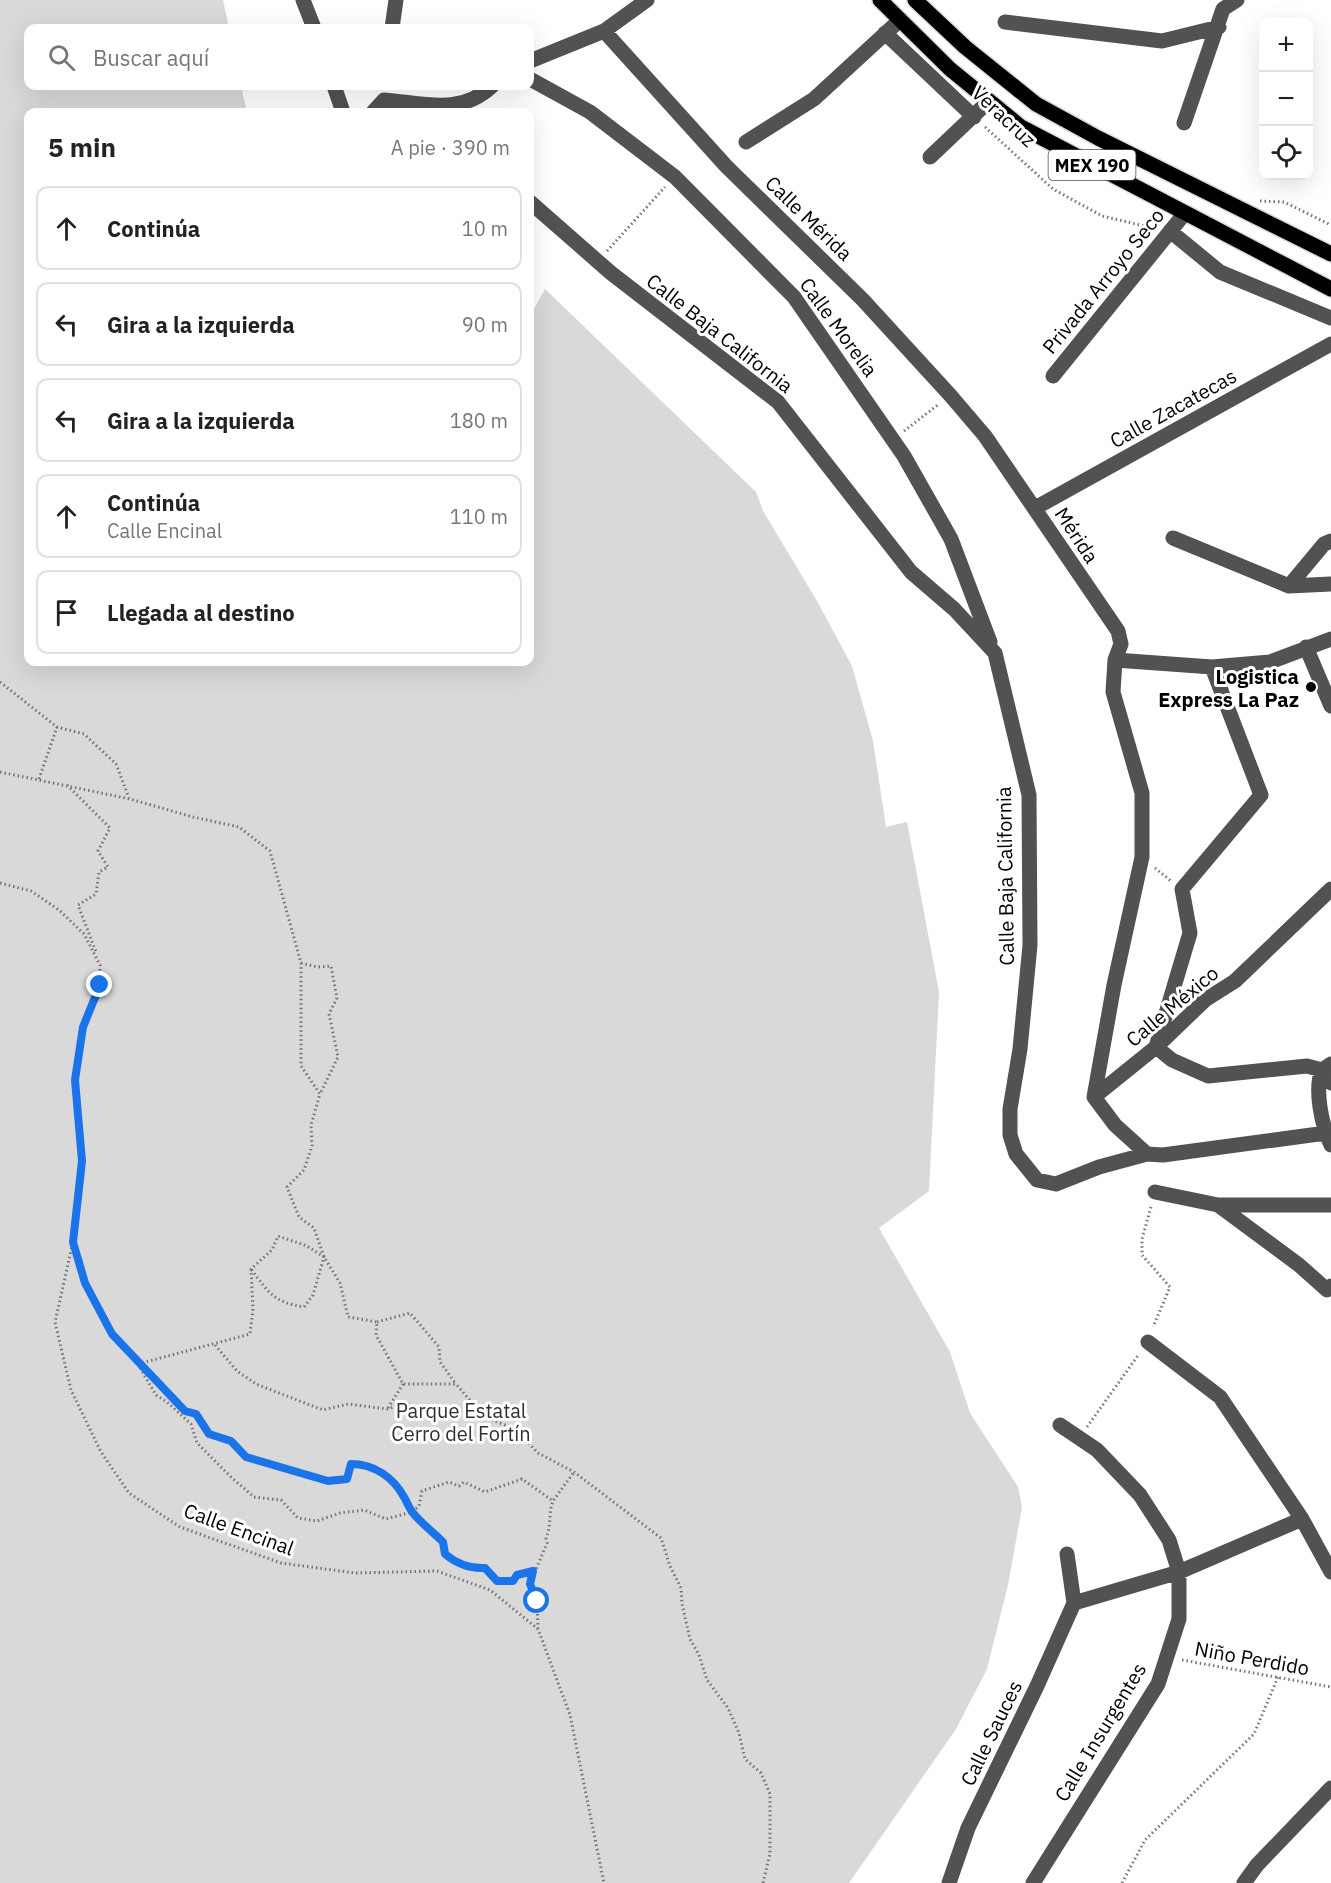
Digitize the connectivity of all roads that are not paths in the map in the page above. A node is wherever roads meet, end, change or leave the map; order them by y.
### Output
1 (303, 0) edge
2 (396, 0) edge
3 (647, 0) edge
4 (880, 0) edge
5 (915, 0) edge
6 (1237, 0) edge
7 (900, 20) junction
8 (1005, 22) dead end
9 (312, 24) edge
10 (393, 24) edge
11 (1219, 27) junction
12 (604, 31) junction
13 (885, 33) junction
14 (534, 59) edge
15 (534, 81) edge
16 (335, 90) edge
17 (488, 90) edge
18 (385, 93) edge
19 (989, 101) junction
20 (342, 108) edge
21 (376, 108) edge
22 (974, 117) junction
23 (1184, 123) dead end
24 (746, 142) dead end
25 (930, 157) dead end
26 (534, 205) edge
27 (1185, 213) junction
28 (1170, 231) junction
29 (1331, 254) edge
30 (1331, 289) edge
31 (1331, 318) edge
32 (1331, 344) edge
33 (1053, 376) dead end
34 (985, 436) joint
35 (1035, 508) junction
36 (1173, 538) dead end
37 (1331, 541) edge
38 (1331, 584) edge
39 (1289, 586) junction
40 (1331, 639) edge
41 (1306, 647) junction
42 (995, 653) junction
43 (1115, 660) junction
44 (1212, 667) junction
45 (1331, 706) edge
46 (1331, 889) edge
47 (1156, 1047) junction
48 (1328, 1072) edge
49 (1094, 1097) junction
50 (1328, 1139) edge
51 (1147, 1154) junction
52 (1155, 1192) road end
53 (1218, 1205) junction
54 (1331, 1205) edge
55 (1329, 1288) edge
56 (1148, 1342) road end
57 (1060, 1425) dead end
58 (1302, 1519) junction
59 (1067, 1554) dead end
60 (1179, 1572) junction
61 (1331, 1572) edge
62 (1074, 1603) junction
63 (1331, 1788) edge
64 (949, 1883) edge
65 (1033, 1883) edge
66 (1244, 1883) edge

1 - 9 street
2 - 10 street
3 - 12 street
4 - 7 main road, MEX 190
5 - 29 main road, MEX 190
6 - 11 street
7 - 13 street
7 - 19 main road, MEX 190
8 - 11 street
11 - 23 street
12 - 14 street
12 - 34 street, Calle Mérida
13 - 22 street, Veracruz
13 - 24 street
15 - 42 street, Calle Morelia
16 - 20 street
17 - 18 street
18 - 21 street
19 - 22 street
19 - 27 main road, MEX 190
22 - 25 street
26 - 42 street, Calle Baja California
27 - 28 street, Privada Arroyo Seco
27 - 30 main road, MEX 190
28 - 31 street
28 - 33 street, Privada Arroyo Seco
32 - 35 street, Calle Zacatecas
34 - 35 street, Mérida
35 - 43 street, Mérida
36 - 39 street
37 - 39 street
38 - 39 street
40 - 41 street
41 - 44 street
41 - 45 street
42 - 51 street, Calle Baja California
43 - 44 street
43 - 49 street, Mérida
44 - 47 street
46 - 47 street, Calle México
47 - 48 street
47 - 49 street, Calle México
48 - 50 street
49 - 51 street
50 - 51 street, Calle Baja California
52 - 53 street
53 - 54 street
53 - 55 street
56 - 58 street
57 - 60 street, Calle Insurgentes
58 - 60 street
58 - 61 street
59 - 62 street
60 - 62 street
60 - 65 street, Calle Insurgentes
62 - 64 street, Calle Sauces
63 - 66 street

